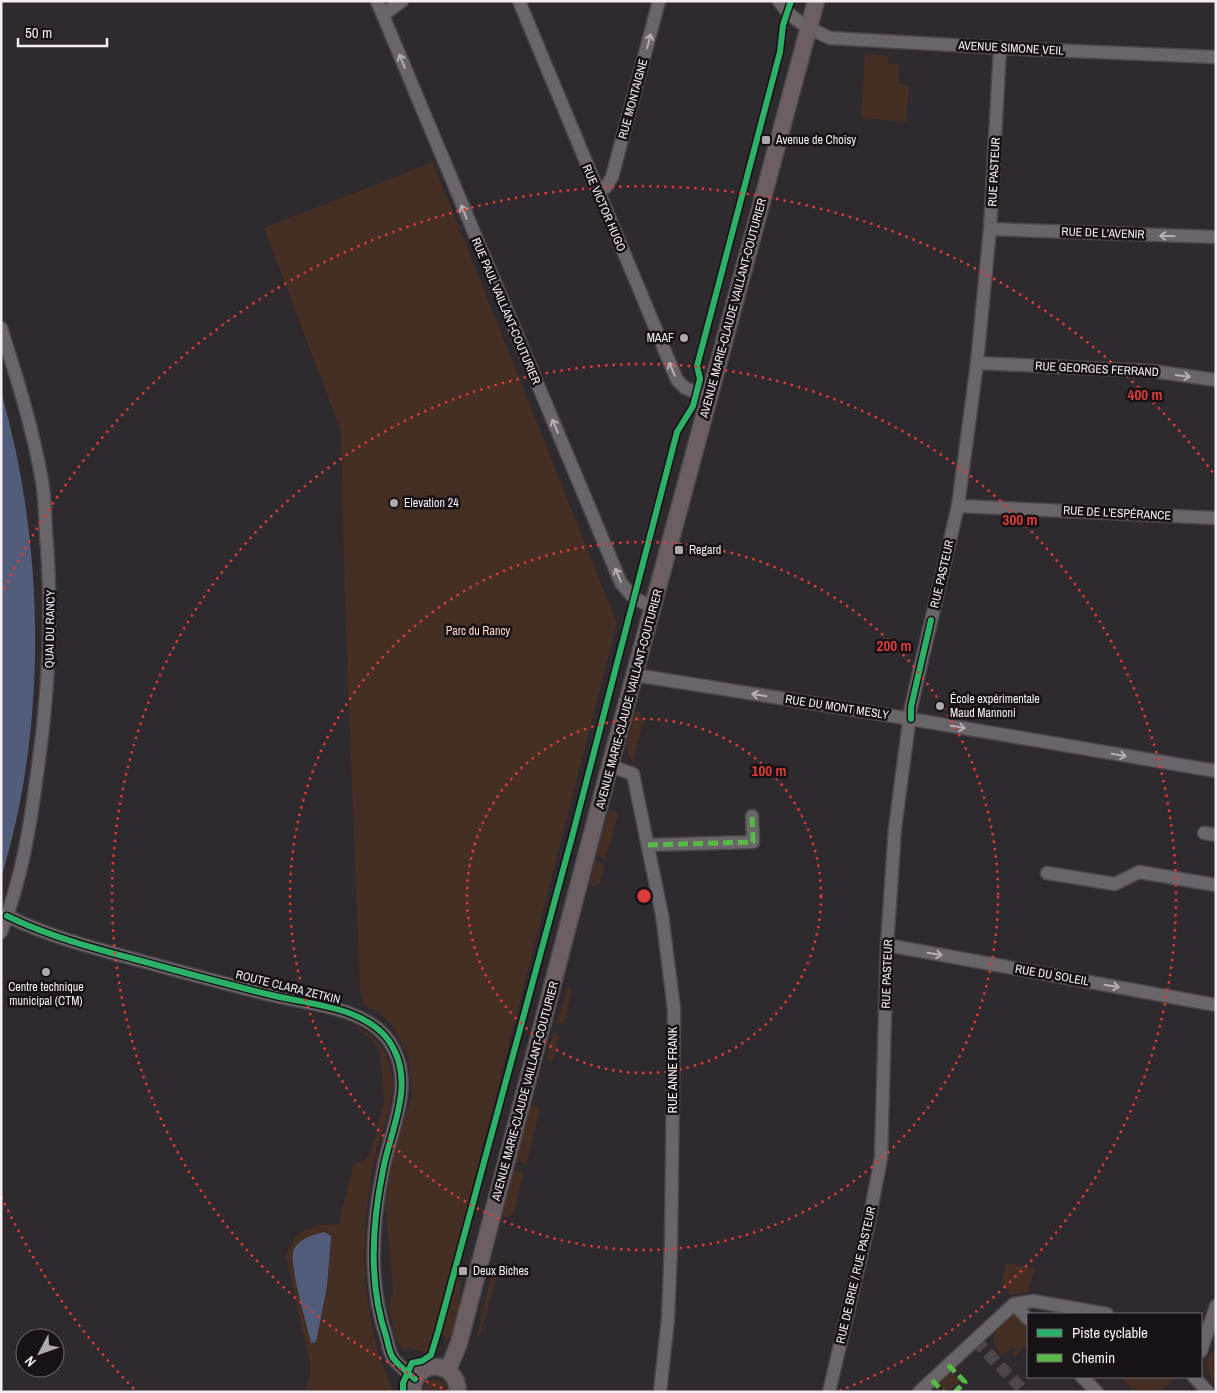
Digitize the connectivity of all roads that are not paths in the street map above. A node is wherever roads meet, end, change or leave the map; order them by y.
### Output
1 (377, 1) edge
2 (402, 1) edge
3 (519, 1) edge
4 (659, 1) edge
5 (779, 1) edge
6 (816, 1) edge
7 (383, 14) junction
8 (808, 28) junction
9 (1000, 48) junction
10 (1216, 57) edge
11 (597, 191) junction
12 (990, 229) junction
13 (1216, 237) edge
14 (1, 328) edge
15 (977, 363) junction
16 (1216, 380) edge
17 (708, 398) junction
18 (958, 506) junction
19 (1216, 518) edge
20 (653, 607) junction
21 (635, 675) junction
22 (910, 719) junction
23 (611, 766) junction
24 (1216, 771) edge
25 (752, 816) dead end
26 (648, 846) junction
27 (1047, 873) dead end
28 (1216, 885) edge
29 (8, 916) junction
30 (1, 932) edge
31 (887, 945) junction
32 (1216, 1005) edge
33 (881, 1158) joint
34 (1014, 1304) junction
35 (1216, 1307) edge
36 (1101, 1313) edge
37 (1027, 1318) edge
38 (1207, 1346) edge
39 (448, 1370) junction
40 (1083, 1378) edge
41 (1195, 1378) edge
42 (414, 1385) edge
43 (458, 1392) edge
44 (660, 1392) edge
45 (829, 1392) edge
46 (919, 1392) edge
47 (1097, 1392) edge
48 (1208, 1392) edge

1 - 7 street, RUE PAUL VAILLANT-COUTURIER
2 - 7 street
3 - 11 street, RUE VICTOR HUGO
11 -> 4 street, RUE MONTAIGNE
5 - 8 street, AVENUE SIMONE VEIL
6 - 8 main road, AVENUE MARIE-CLAUDE VAILLANT-COUTURIER
20 -> 7 street, RUE PAUL VAILLANT-COUTURIER
8 - 9 street, AVENUE SIMONE VEIL
8 - 17 main road, AVENUE MARIE-CLAUDE VAILLANT-COUTURIER
9 - 10 street, AVENUE SIMONE VEIL
9 - 12 street, RUE PASTEUR
17 -> 11 street, RUE VICTOR HUGO
13 -> 12 street, RUE DE L'AVENIR
12 - 15 street, RUE PASTEUR
14 - 29 street, QUAI DU RANCY
15 -> 16 street, RUE GEORGES FERRAND
15 - 18 street, RUE PASTEUR
17 - 20 main road, AVENUE MARIE-CLAUDE VAILLANT-COUTURIER
18 - 19 street, RUE DE L'ESPÉRANCE
18 - 22 street, RUE PASTEUR
20 - 21 main road, AVENUE MARIE-CLAUDE VAILLANT-COUTURIER
22 -> 21 street, RUE DU MONT MESLY
21 - 23 main road, AVENUE MARIE-CLAUDE VAILLANT-COUTURIER
22 -> 24 street, RUE DU MONT MESLY
22 - 31 street, RUE PASTEUR
23 - 26 street, RUE ANNE FRANK
23 - 39 main road, AVENUE MARIE-CLAUDE VAILLANT-COUTURIER
25 - 26 street
26 - 44 street, RUE ANNE FRANK
27 - 28 street
29 - 30 street, QUAI DU RANCY
29 - 42 street, ROUTE CLARA ZETKIN
31 -> 32 street, RUE DU SOLEIL
31 - 33 street, RUE PASTEUR
33 - 45 street, RUE DE BRIE / RUE PASTEUR
34 - 36 street
34 - 37 street
34 - 46 street
35 - 38 street
39 - 42 main road
39 - 43 main road
40 - 47 street
41 - 48 street

